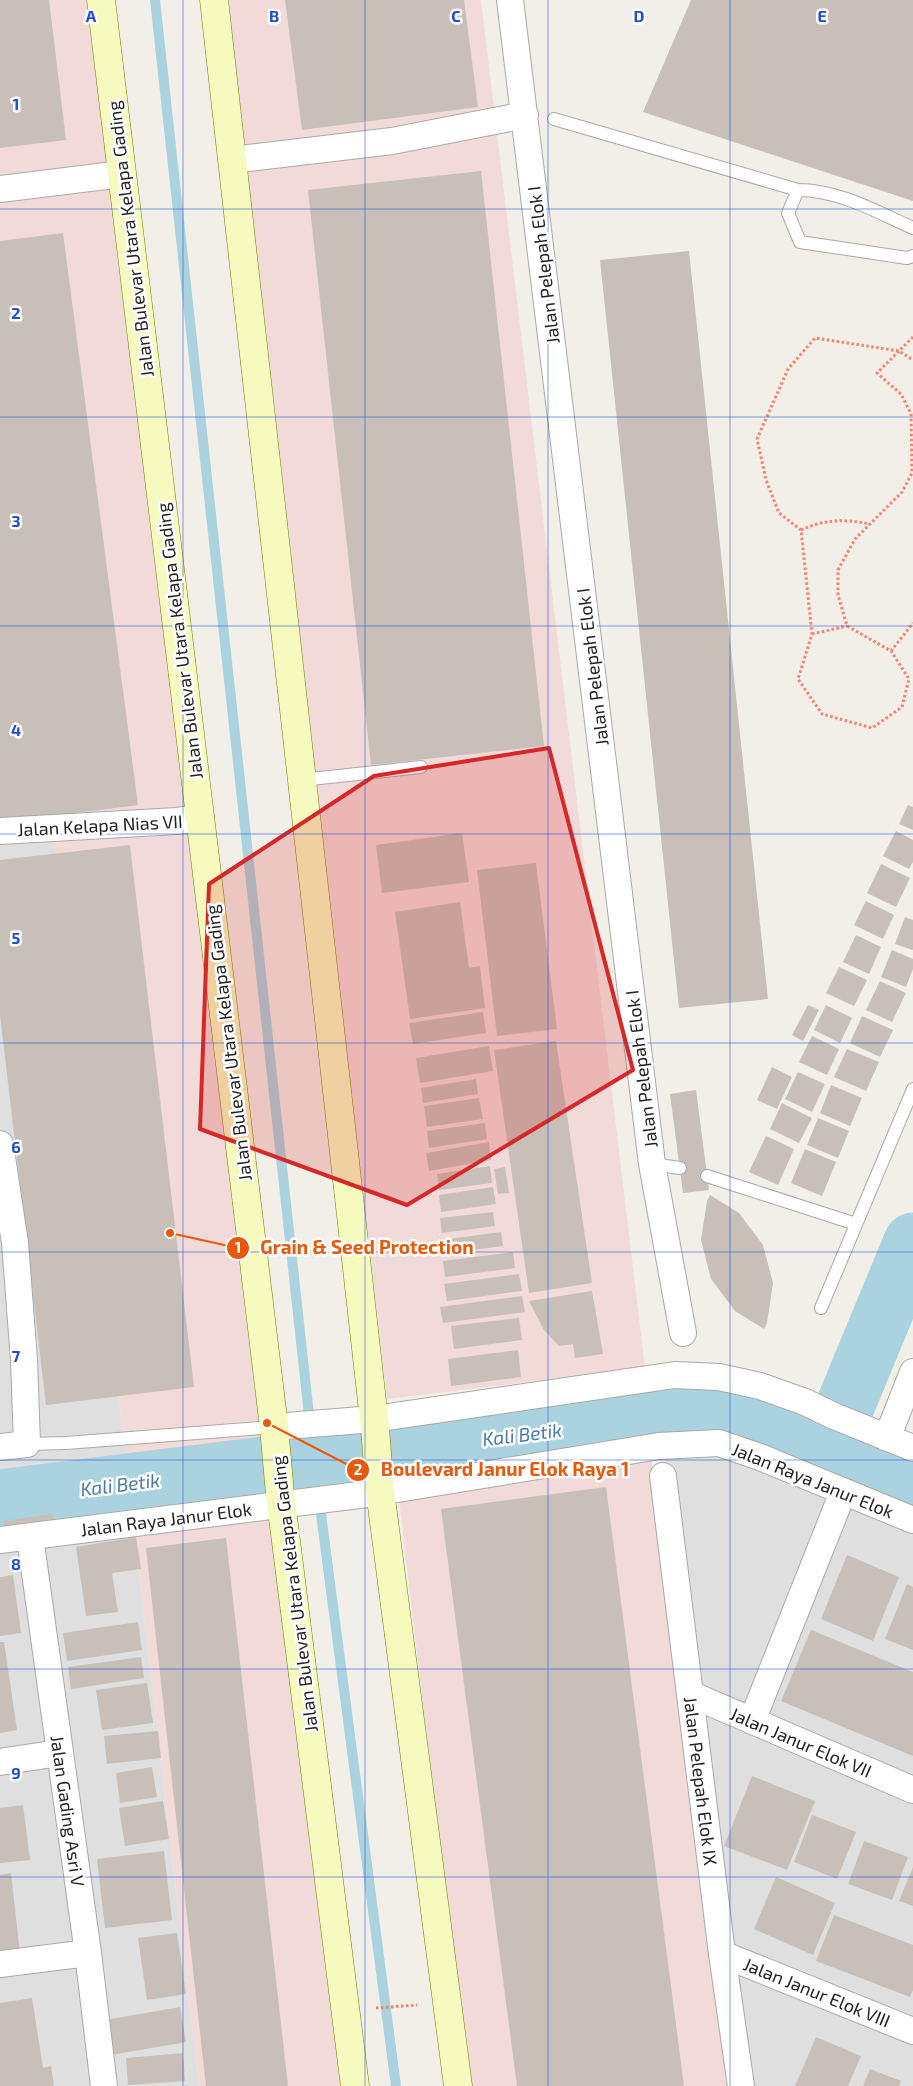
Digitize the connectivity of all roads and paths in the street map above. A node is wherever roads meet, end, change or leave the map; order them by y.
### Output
1 (101, 0) edge
2 (214, 0) edge
3 (510, 0) edge
4 (525, 115) junction
5 (554, 119) dead end
6 (232, 160) junction
7 (122, 174) junction
8 (0, 189) edge
9 (798, 190) junction
10 (913, 228) edge
11 (913, 256) edge
12 (913, 337) edge
13 (899, 351) junction
14 (913, 360) edge
15 (871, 524) junction
16 (801, 530) junction
17 (913, 623) edge
18 (847, 626) junction
19 (812, 634) junction
20 (891, 651) junction
21 (422, 767) dead end
22 (302, 780) junction
23 (201, 818) junction
24 (0, 831) edge
25 (913, 1089) edge
26 (0, 1144) edge
27 (652, 1164) junction
28 (680, 1168) dead end
29 (707, 1176) dead end
30 (856, 1224) junction
31 (7, 1244) edge
32 (821, 1308) dead end
33 (683, 1333) dead end
34 (913, 1372) edge
35 (370, 1422) junction
36 (280, 1432) junction
37 (881, 1436) junction
38 (27, 1444) junction
39 (0, 1447) edge
40 (913, 1448) edge
41 (663, 1476) dead end
42 (375, 1490) junction
43 (843, 1492) junction
44 (288, 1500) junction
45 (913, 1520) edge
46 (30, 1537) junction
47 (0, 1540) edge
48 (690, 1694) junction
49 (752, 1721) junction
50 (59, 1753) junction
51 (0, 1762) edge
52 (913, 1790) edge
53 (88, 1953) junction
54 (722, 1954) junction
55 (0, 1964) edge
56 (426, 2004) dead end
57 (373, 2009) dead end
58 (913, 2031) edge
59 (104, 2086) edge
60 (355, 2086) edge
61 (458, 2086) edge
62 (740, 2086) edge

1 - 7 main road, Jalan Bulevar Utara Kelapa Gading
2 - 6 main road
3 - 4 street, Jalan Pelepah Elok I
4 - 6 street
4 - 27 street, Jalan Pelepah Elok I
5 - 9 lane
6 - 22 main road
7 - 8 street
7 - 23 main road, Jalan Bulevar Utara Kelapa Gading
9 - 10 lane
9 - 11 lane
12 - 13 path
13 - 14 path
13 - 15 path
13 - 16 path
15 - 16 path
15 - 18 path
16 - 19 path
17 - 20 path
18 - 19 path
18 - 20 path
19 - 20 path
21 - 22 lane
22 - 35 main road
23 - 24 street, Jalan Kelapa Nias VII
23 - 36 main road, Jalan Bulevar Utara Kelapa Gading
25 - 30 lane
26 - 31 street
27 - 28 lane
27 - 33 street, Jalan Pelepah Elok I
29 - 30 lane
30 - 32 lane
31 - 38 street
34 - 37 street
35 - 36 street
35 - 37 street
35 - 42 main road
36 - 38 lane
36 - 44 main road, Jalan Bulevar Utara Kelapa Gading
37 - 40 street
38 - 39 street
41 - 48 street, Jalan Pelepah Elok IX
42 - 43 street, Jalan Raya Janur Elok
42 - 44 street, Jalan Raya Janur Elok
42 - 61 main road
43 - 45 street, Jalan Raya Janur Elok
43 - 49 street
44 - 46 street, Jalan Raya Janur Elok
44 - 60 main road, Jalan Bulevar Utara Kelapa Gading
46 - 47 street, Jalan Raya Janur Elok
46 - 50 street, Jalan Gading Asri V
48 - 49 street, Jalan Janur Elok VII
48 - 54 street, Jalan Pelepah Elok IX
49 - 52 street, Jalan Janur Elok VII
50 - 51 street
50 - 53 street, Jalan Gading Asri V
53 - 55 street
53 - 59 street, Jalan Gading Asri V
54 - 58 street, Jalan Janur Elok VIII
54 - 62 street, Jalan Pelepah Elok IX
56 - 57 path

